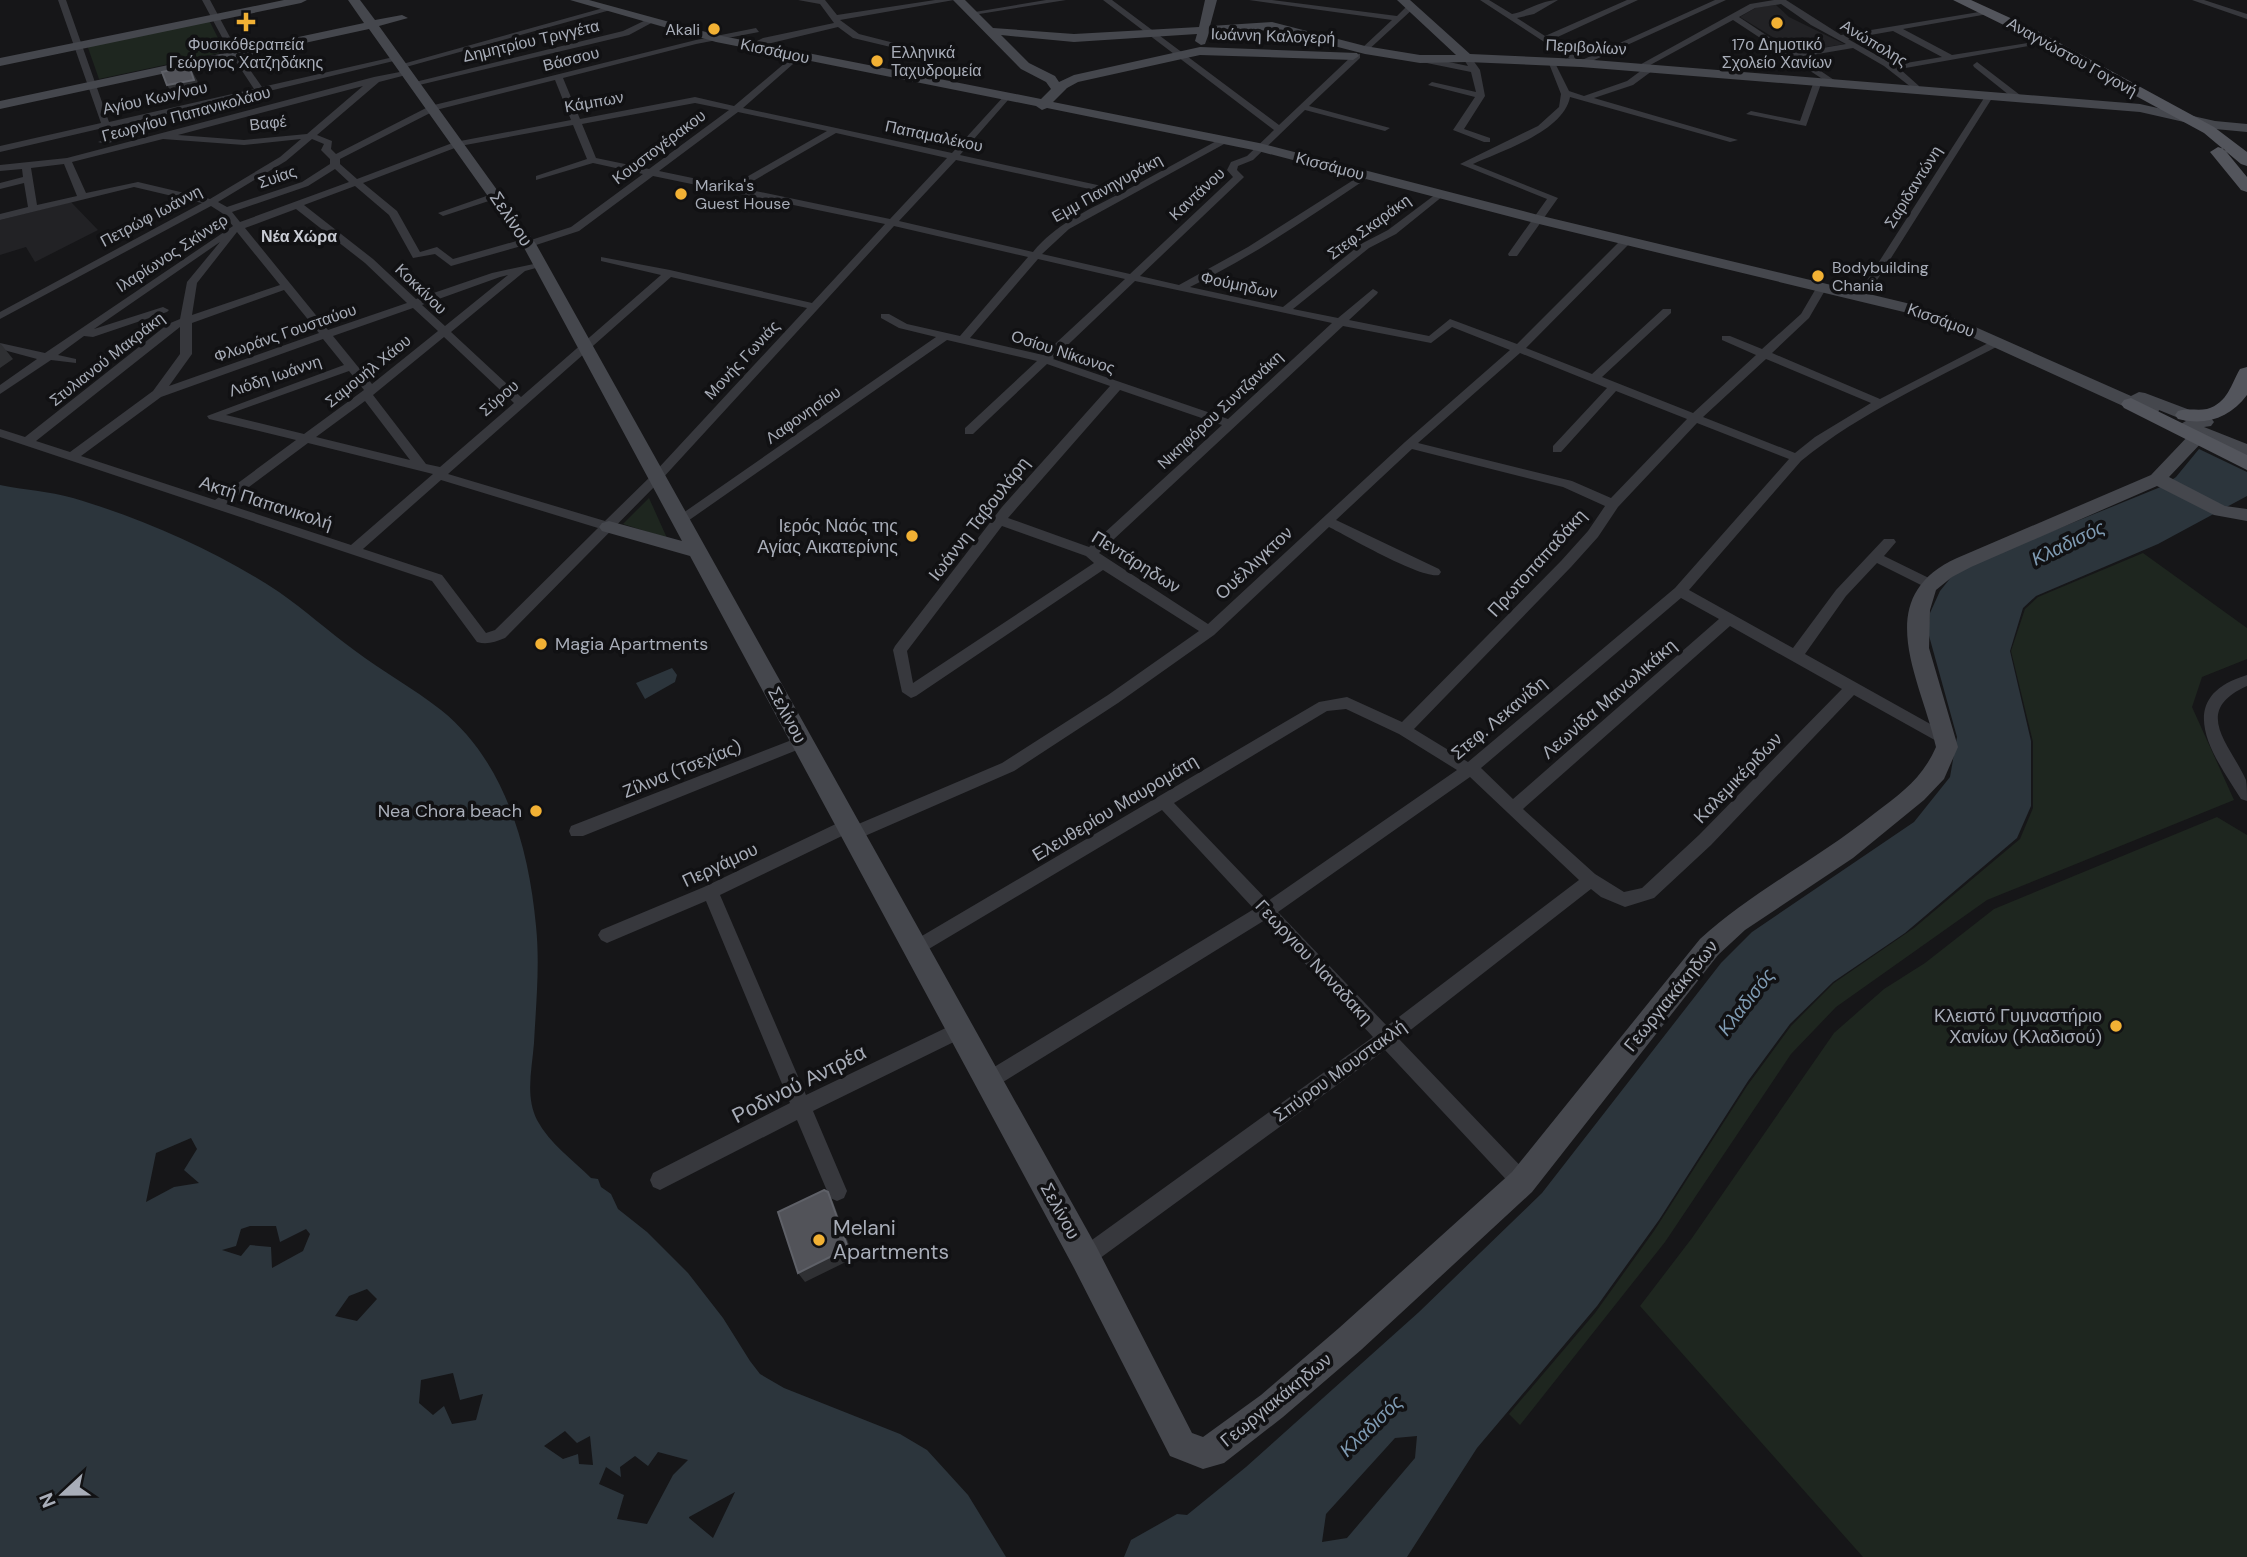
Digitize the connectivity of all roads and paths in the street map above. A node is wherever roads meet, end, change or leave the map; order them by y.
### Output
1 (62, 0) edge
2 (206, 0) edge
3 (301, 0) edge
4 (354, 0) edge
5 (576, 0) edge
6 (802, 0) edge
7 (950, 0) edge
8 (960, 0) edge
9 (1062, 0) edge
10 (1107, 0) edge
11 (1211, 0) edge
12 (1253, 0) edge
13 (1484, 0) edge
14 (1554, 0) edge
15 (1634, 0) edge
16 (1721, 0) edge
17 (1757, 0) edge
18 (1960, 0) edge
19 (2198, 0) edge
20 (822, 1) edge
21 (1782, 1) edge
22 (407, 2) dead end
23 (1034, 2) edge
24 (1407, 3) edge
25 (1767, 3) junction
26 (1987, 12) junction
27 (973, 13) junction
28 (608, 14) junction
29 (215, 17) junction
30 (1511, 17) junction
31 (1733, 17) junction
32 (2247, 17) edge
33 (401, 18) junction
34 (1396, 18) junction
35 (651, 21) junction
36 (837, 21) junction
37 (372, 24) junction
38 (618, 26) dead end
39 (1894, 28) junction
40 (1204, 29) junction
41 (757, 30) dead end
42 (990, 31) junction
43 (1148, 32) junction
44 (626, 33) junction
45 (716, 38) junction
46 (1838, 38) junction
47 (1546, 39) junction
48 (2047, 42) junction
49 (388, 44) junction
50 (78, 46) junction
51 (754, 46) junction
52 (1851, 46) junction
53 (1200, 51) junction
54 (1361, 53) junction
55 (235, 54) junction
56 (798, 55) junction
57 (941, 55) dead end
58 (1179, 55) junction
59 (1794, 55) junction
60 (1467, 58) junction
61 (1951, 58) junction
62 (1420, 59) junction
63 (0, 62) edge
64 (1551, 63) junction
65 (1581, 63) junction
66 (1977, 65) dead end
67 (1026, 68) junction
68 (1644, 68) junction
69 (1891, 68) junction
70 (406, 70) junction
71 (1476, 70) junction
72 (558, 77) junction
73 (377, 79) junction
74 (1818, 81) junction
75 (1833, 82) junction
76 (1052, 83) junction
77 (1432, 85) dead end
78 (92, 86) junction
79 (1916, 89) junction
80 (259, 91) junction
81 (1565, 93) junction
82 (1990, 95) junction
83 (1481, 96) junction
84 (2017, 97) junction
85 (1005, 98) junction
86 (1585, 98) junction
87 (0, 106) edge
88 (1042, 106) junction
89 (274, 107) junction
90 (1302, 107) junction
91 (433, 108) junction
92 (735, 110) junction
93 (1751, 114) dead end
94 (283, 115) dead end
95 (168, 117) junction
96 (2182, 118) junction
97 (576, 121) junction
98 (106, 125) junction
99 (1385, 128) dead end
100 (2247, 128) edge
101 (1279, 129) junction
102 (834, 131) junction
103 (312, 136) junction
104 (167, 137) junction
105 (111, 140) junction
106 (1487, 140) dead end
107 (1733, 140) dead end
108 (1223, 141) junction
109 (458, 144) junction
110 (1259, 147) junction
111 (0, 149) edge
112 (954, 156) junction
113 (592, 160) junction
114 (62, 161) junction
115 (2247, 161) edge
116 (335, 162) junction
117 (26, 165) junction
118 (0, 168) edge
119 (651, 173) junction
120 (1366, 175) junction
121 (539, 178) dead end
122 (28, 179) junction
123 (353, 181) junction
124 (0, 186) edge
125 (2247, 187) edge
126 (733, 189) junction
127 (1127, 194) junction
128 (1440, 194) junction
129 (495, 196) junction
130 (83, 197) junction
131 (211, 202) junction
132 (296, 204) junction
133 (33, 209) junction
134 (226, 211) junction
135 (443, 213) dead end
136 (0, 217) edge
137 (1540, 220) junction
138 (893, 223) junction
139 (240, 226) junction
140 (194, 240) dead end
141 (1627, 240) junction
142 (209, 244) junction
143 (530, 254) junction
144 (1513, 254) dead end
145 (1035, 256) junction
146 (605, 260) dead end
147 (670, 273) junction
148 (1133, 277) junction
149 (286, 286) junction
150 (1822, 287) junction
151 (1181, 288) junction
152 (1373, 292) dead end
153 (1862, 296) junction
154 (414, 305) junction
155 (815, 307) junction
156 (163, 310) dead end
157 (1284, 311) junction
158 (1667, 311) dead end
159 (0, 316) edge
160 (885, 316) dead end
161 (187, 319) junction
162 (1341, 322) junction
163 (442, 332) junction
164 (324, 335) junction
165 (945, 336) junction
166 (1726, 338) dead end
167 (962, 340) junction
168 (70, 341) junction
169 (1998, 342) junction
170 (0, 346) edge
171 (585, 347) junction
172 (1520, 348) junction
173 (1765, 354) junction
174 (47, 357) junction
175 (1043, 359) junction
176 (72, 361) dead end
177 (350, 367) junction
178 (2247, 373) edge
179 (2072, 375) junction
180 (1594, 378) junction
181 (1117, 386) junction
182 (1615, 386) junction
183 (0, 390) edge
184 (369, 393) junction
185 (157, 394) junction
186 (520, 402) junction
187 (1880, 403) junction
188 (2131, 404) junction
189 (2185, 415) junction
190 (1695, 418) junction
191 (1230, 424) junction
192 (969, 431) dead end
193 (0, 433) edge
194 (2197, 438) junction
195 (307, 439) junction
196 (2247, 439) edge
197 (27, 442) junction
198 (1409, 445) junction
199 (1557, 449) dead end
200 (2247, 451) edge
201 (71, 457) junction
202 (1797, 458) junction
203 (2247, 463) edge
204 (422, 467) junction
205 (440, 473) junction
206 (657, 477) junction
207 (2161, 481) junction
208 (1613, 504) junction
209 (216, 505) junction
210 (2247, 515) edge
211 (680, 520) junction
212 (999, 520) junction
213 (1328, 521) junction
214 (609, 527) junction
215 (1889, 542) dead end
216 (353, 550) junction
217 (698, 552) junction
218 (1091, 553) junction
219 (1875, 557) junction
220 (1103, 564) junction
221 (1434, 572) dead end
222 (1930, 584) junction
223 (1680, 591) junction
224 (1730, 618) junction
225 (1209, 631) junction
226 (496, 636) joint
227 (1796, 655) junction
228 (2247, 680) edge
229 (1853, 687) junction
230 (1404, 730) junction
231 (1945, 739) junction
232 (802, 742) junction
233 (1470, 769) junction
234 (2247, 795) edge
235 (1164, 803) junction
236 (1513, 809) junction
237 (850, 830) junction
238 (577, 831) dead end
239 (1591, 880) junction
240 (710, 892) junction
241 (1266, 911) junction
242 (607, 935) dead end
243 (916, 948) junction
244 (960, 1030) junction
245 (1386, 1038) junction
246 (988, 1081) junction
247 (802, 1107) junction
248 (660, 1180) dead end
249 (1522, 1182) junction
250 (837, 1191) dead end
251 (1085, 1257) junction
252 (1181, 1445) joint

1 - 50 street
2 - 29 street
3 - 29 street
4 - 37 street, Σελίνου
5 - 28 street, Κισσάμου
6 - 20 street
7 - 36 street
8 - 27 street
9 - 23 street
10 - 43 street
11 - 40 street
12 - 34 street
13 - 30 street
14 - 30 street
15 - 47 street
16 - 65 street
17 - 25 street
18 - 26 main road, Αναγνώστου Γογονή
19 - 32 street
20 - 36 street
21 - 25 street
21 - 46 street, Ανώπολης
22 - 33 street
23 - 27 street
24 - 34 street, Καντάνου
24 - 60 street
25 - 31 street
26 - 39 street
26 - 48 main road, Αναγνώστου Γογονή
27 - 42 street
28 - 35 street, Κισσάμου
28 - 70 street
29 - 50 street
29 - 55 street
30 - 47 street
31 - 59 street
31 - 68 street
33 - 37 street
33 - 49 street
34 - 54 street, Καντάνου
35 - 44 street, Δημητρίου Τριγγέτα
35 - 45 street, Κισσάμου
36 - 51 street
36 - 57 street
37 - 49 street, Σελίνου
37 - 55 street
38 - 44 street
39 - 46 street
39 - 61 street
40 - 43 street, Περιβολίων
40 - 53 street
40 - 54 street, Περιβολίων
41 - 45 street, Βάσσου
42 - 43 street, Περιβολίων
42 - 67 street
43 - 58 street
44 - 70 street, Δημητρίου Τριγγέτα
45 - 51 street, Κισσάμου
45 - 72 street, Βάσσου
46 - 52 street, Ανώπολης
47 - 65 street
48 - 61 street
48 - 96 main road, Αναγνώστου Γογονή
49 - 70 street, Σελίνου
50 - 63 street
50 - 78 street
51 - 56 street, Κισσάμου
52 - 59 street
52 - 69 street, Ανώπολης
53 - 54 street, Ιωάννη Καλογερή
53 - 58 street, Ιωάννη Καλογερή
54 - 62 street, Περιβολίων
54 - 90 street, Καντάνου
55 - 78 street
55 - 80 street
56 - 85 street, Κισσάμου
56 - 92 street, Κουστογέρακου
58 - 76 street, Ιωάννη Καλογερή
58 - 101 street
59 - 75 street
60 - 62 street, Περιβολίων
60 - 64 street, Περιβολίων
60 - 71 street
61 - 69 street
62 - 71 street
64 - 65 street, Περιβολίων
64 - 81 street
65 - 68 street, Περιβολίων
66 - 84 street
67 - 76 street
67 - 85 street
68 - 74 street, Περιβολίων
68 - 86 street
69 - 79 street, Ανώπολης
70 - 73 street, Γεωργίου Παπανικολάου
70 - 80 street, Αγίου Κων/νου
70 - 91 street, Σελίνου
71 - 83 street
72 - 91 street, Βάσσου
72 - 97 street
73 - 89 street, Γεωργίου Παπανικολάου
73 - 103 street, Πετρώφ Ιωάννη
74 - 75 street, Περιβολίων
74 - 93 street
75 - 79 street, Περιβολίων
76 - 88 street, Ιωάννη Καλογερή
77 - 83 street
78 - 87 street
78 - 98 street
79 - 82 street, Περιβολίων
80 - 89 street
80 - 95 street, Αγίου Κων/νου
81 - 86 street
81 - 137 street
82 - 84 street, Περιβολίων
82 - 153 street, Σαριδαντώνη
83 - 106 street
84 - 96 street, Περιβολίων
85 - 88 street, Κισσάμου
85 - 112 street, Μονής Γωνιάς
86 - 107 street
88 - 108 street, Κισσάμου
89 - 94 street
89 - 104 street, Γεωργίου Παπανικολάου
90 - 99 street
90 - 101 street, Καντάνου
91 - 109 street, Σελίνου
91 - 116 street, Συίας
92 - 97 street, Κάμπων
92 - 102 street, Παπαμαλέκου
92 - 119 street, Κουστογέρακου
95 - 98 street, Αγίου Κων/νου
95 - 105 street
96 - 100 street, Περιβολίων
96 - 115 main road, Αναγνώστου Γογονή
96 - 125 main road, Αναγνώστου Γογονή
97 - 109 street, Κάμπων
97 - 113 street
98 - 105 street
98 - 111 street, Αγίου Κων/νου
101 - 110 street, Καντάνου
102 - 112 street, Παπαμαλέκου
102 - 126 street
103 - 104 street, Βαφέ
103 - 116 street, Βαφέ
103 - 131 street, Πετρώφ Ιωάννη
104 - 114 street, Γεωργίου Παπανικολάου
105 - 114 street
108 - 110 street, Κισσάμου
108 - 127 street, Εμμ Πανηγυράκη
109 - 123 street, Ιλαρίωνος Σκίννερ
109 - 129 street, Σελίνου
110 - 120 street, Κισσάμου
110 - 148 street, Καντάνου
112 - 127 street, Παπαμαλέκου
112 - 138 street, Μονής Γωνιάς
113 - 119 street, Φούμηδων
113 - 121 street
114 - 117 street, Γεωργίου Παπανικολάου
114 - 130 street
116 - 123 street
116 - 134 street, Συίας
117 - 118 street, Γεωργίου Παπανικολάου
117 - 122 street
119 - 126 street, Φούμηδων
119 - 143 street, Κουστογέρακου
120 - 128 street, Κισσάμου
120 - 151 street
122 - 124 street
122 - 133 street
123 - 132 street, Ιλαρίωνος Σκίννερ
123 - 143 street
126 - 138 street, Φούμηδων
127 - 145 street, Εμμ Πανηγυράκη
128 - 137 street, Κισσάμου
128 - 157 street, Στεφ.Σκαράκη
129 - 135 street
129 - 143 street, Σελίνου
130 - 131 street
130 - 133 street
131 - 134 street
131 - 159 street, Πετρώφ Ιωάννη
132 - 139 street, Ιλαρίωνος Σκίννερ
132 - 154 street, Κοκκίνου
133 - 136 street
134 - 139 street
137 - 141 street, Κισσάμου
137 - 144 street
138 - 145 street, Φούμηδων
138 - 155 street, Μονής Γωνιάς
139 - 142 street, Ιλαρίωνος Σκίννερ
139 - 149 street
139 - 161 street, Στυλιανού Μακράκη
140 - 142 street
141 - 150 street, Κισσάμου
141 - 172 street, Ουέλλιγκτον
142 - 168 street, Ιλαρίωνος Σκίννερ
143 - 154 street, Φλωράνς Γουσταύου
143 - 163 street, Σαμουήλ Χάου
143 - 171 street, Σελίνου
145 - 148 street, Φούμηδων
145 - 167 street, Εμμ Πανηγυράκη
146 - 147 street
147 - 155 street
147 - 171 street, Σύρου
148 - 151 street, Φούμηδων
148 - 175 street, Καντάνου
149 - 161 street
149 - 164 street
150 - 153 street, Κισσάμου
150 - 173 street, Πρωτοπαπαδάκη
151 - 157 street, Φούμηδων
152 - 162 street, Νικηφόρου Συντζανάκη
153 - 169 street, Κισσάμου
154 - 163 street, Κοκκίνου
154 - 164 street, Φλωράνς Γουσταύου
155 - 206 street, Μονής Γωνιάς
156 - 168 street
157 - 162 street, Φούμηδων
158 - 180 street
160 - 165 street, Οσίου Νίκωνος
161 - 185 street
161 - 197 street, Στυλιανού Μακράκη
162 - 172 street, Φούμηδων
162 - 191 street, Νικηφόρου Συντζανάκη
163 - 184 street, Σαμουήλ Χάου
163 - 186 street, Κοκκίνου
164 - 177 street
164 - 185 street, Φλωράνς Γουσταύου
165 - 167 street, Οσίου Νίκωνος
165 - 211 street, Λαφονησίου
166 - 173 street
167 - 175 street, Οσίου Νίκωνος
168 - 174 street, Ιλαρίωνος Σκίννερ
169 - 179 street, Κισσάμου
169 - 187 street, Στεφ. Λεκανίδη
170 - 174 street
171 - 186 street, Σύρου
171 - 206 street, Σελίνου
172 - 180 street, Φούμηδων
172 - 198 street, Ουέλλιγκτον
173 - 187 street
173 - 190 street, Πρωτοπαπαδάκη
174 - 176 street
174 - 183 street, Ιλαρίωνος Σκίννερ
175 - 181 street, Οσίου Νίκωνος
175 - 192 street, Καντάνου
177 - 184 street
177 - 195 street, Λιόδη Ιωάννη
178 - 189 main road
179 - 188 street, Κισσάμου
179 - 189 street, Κισσάμου
180 - 182 street, Φούμηδων
181 - 191 street, Οσίου Νίκωνος
181 - 212 street, Ιωάννη Ταβουλάρη
182 - 190 street, Φούμηδων
182 - 199 street
184 - 195 street, Σαμουήλ Χάου
184 - 204 street
185 - 201 street, Φλωράνς Γουσταύου
186 - 205 street, Σύρου
187 - 202 street, Στεφ. Λεκανίδη
188 - 194 main road
188 - 200 street, Κισσάμου
189 - 196 street, Κισσάμου
190 - 202 street, Φούμηδων
190 - 208 street, Πρωτοπαπαδάκη
191 - 218 street, Νικηφόρου Συντζανάκη
193 - 197 street, Ακτή Παπανικολή
194 - 203 main road
194 - 207 street
195 - 204 street
195 - 209 street, Σαμουήλ Χάου
197 - 201 street, Ακτή Παπανικολή
198 - 208 street
198 - 213 street, Ουέλλιγκτον
201 - 209 street, Ακτή Παπανικολή
202 - 223 street, Στεφ. Λεκανίδη
204 - 205 street
205 - 214 street
205 - 216 street, Σύρου
206 - 211 street, Σελίνου
206 - 214 street, Μονής Γωνιάς
207 - 210 street
207 - 222 street
208 - 230 street, Πρωτοπαπαδάκη
209 - 216 street, Ακτή Παπανικολή
211 - 217 street, Σελίνου
212 - 218 street, Πεντάρηδων
212 - 220 street, Ιωάννη Ταβουλάρη
213 - 221 street
213 - 225 street, Ουέλλιγκτον
214 - 217 street
214 - 226 street, Μονής Γωνιάς
215 - 219 street
216 - 226 street, Ακτή Παπανικολή
217 - 232 street, Σελίνου
218 - 220 street, Πεντάρηδων
219 - 222 street
219 - 227 street
220 - 225 street, Πεντάρηδων
222 - 231 street
223 - 224 street
223 - 233 street, Στεφ. Λεκανίδη
224 - 227 street
224 - 236 street, Λεωνίδα Μανωλικάκη
225 - 237 street, Ουέλλιγκτον
227 - 229 street
228 - 234 street
229 - 231 street
229 - 239 street, Καλεμικέριδων
230 - 233 street
230 - 235 street, Ελευθερίου Μαυρομάτη
231 - 249 street, Γεωργιακάκηδων
232 - 237 street, Σελίνου
232 - 238 street, Ζίλινα (Τσεχίας)
233 - 236 street
233 - 241 street, Στεφ. Λεκανίδη
235 - 241 street, Γεωργιου Ναναδακη
235 - 243 street, Ελευθερίου Μαυρομάτη
236 - 239 street
237 - 240 street, Περγάμου
237 - 243 street, Σελίνου
239 - 245 street, Σπύρου Μουστακλή
240 - 242 street, Περγάμου
240 - 247 street
241 - 245 street, Γεωργιου Ναναδακη
241 - 246 street, Στεφ. Λεκανίδη
243 - 244 street, Σελίνου
244 - 246 street, Σελίνου
244 - 247 street, Ροδινού Αντρέα
245 - 249 street, Γεωργιου Ναναδακη
245 - 251 street, Σπύρου Μουστακλή
246 - 251 street, Σελίνου
247 - 248 street, Ροδινού Αντρέα
247 - 250 street
249 - 252 street, Γεωργιακάκηδων
251 - 252 street, Σελίνου

